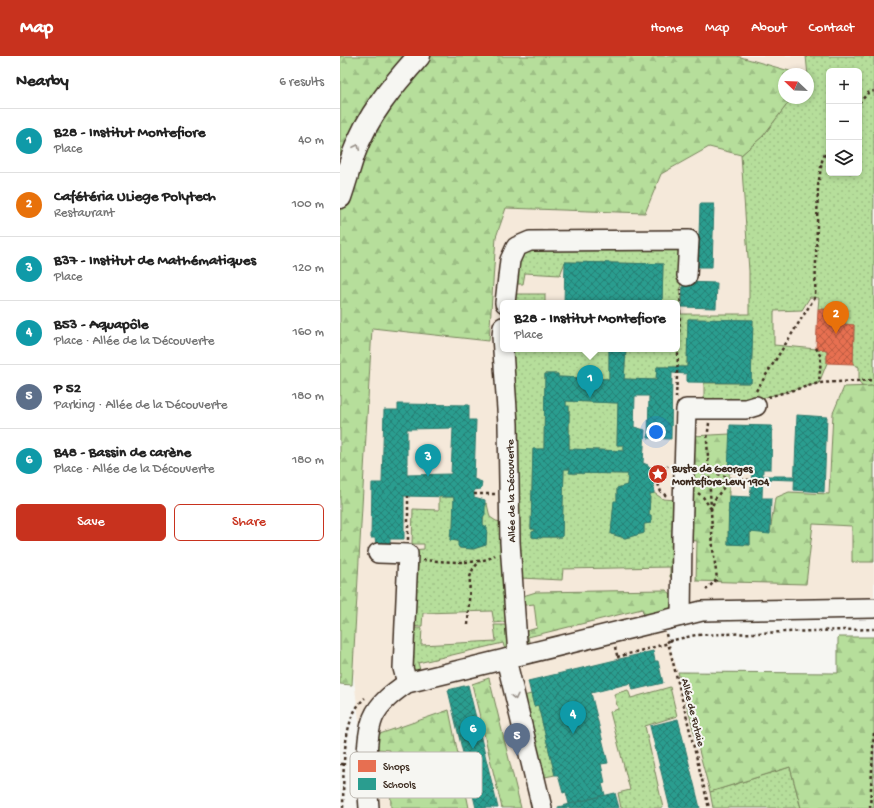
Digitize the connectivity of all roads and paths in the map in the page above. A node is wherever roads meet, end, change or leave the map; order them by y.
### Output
1 (419, 56) edge
2 (874, 91) edge
3 (862, 100) edge
4 (826, 151) edge
5 (340, 197) edge
6 (687, 276) joint
7 (506, 300) edge
8 (680, 305) edge
9 (816, 348) dead end
10 (503, 352) edge
11 (678, 352) edge
12 (874, 380) edge
13 (819, 383) junction
14 (676, 401) dead end
15 (751, 407) junction
16 (709, 409) junction
17 (709, 471) junction
18 (733, 479) junction
19 (752, 480) dead end
20 (689, 488) junction
21 (408, 496) dead end
22 (711, 510) junction
23 (510, 542) junction
24 (378, 553) dead end
25 (408, 557) junction
26 (480, 560) junction
27 (706, 590) dead end
28 (874, 608) edge
29 (681, 616) junction
30 (662, 621) junction
31 (468, 625) dead end
32 (874, 629) edge
33 (669, 642) junction
34 (616, 652) dead end
35 (512, 657) junction
36 (407, 683) junction
37 (874, 731) edge
38 (367, 752) edge
39 (340, 764) edge
40 (345, 764) dead end
41 (369, 798) edge
42 (369, 808) edge
43 (542, 808) edge
44 (709, 808) edge
45 (870, 808) edge

5 -> 1 main road
2 - 3 path
4 - 15 path
6 - 7 street
6 - 8 path
9 - 13 path
10 - 23 street, Allée de la Découverte
11 - 14 path
12 - 13 path
13 - 15 path
15 - 16 street
16 - 17 path
16 - 20 street
17 - 18 path
17 - 20 path
17 - 22 path
18 - 19 path
18 - 22 path
20 - 22 path
20 - 29 street
21 - 25 path
22 - 27 path
23 - 26 path
23 - 35 street, Allée de la Découverte
24 - 25 street
25 - 26 path
25 - 36 street
26 - 31 path
28 - 29 street
29 - 30 street
30 - 33 path, Allée de Futaie
30 - 35 street
32 - 33 path
33 - 34 path
33 - 44 path, Allée de Futaie
35 - 36 street
35 -> 43 street, Allée de la Découverte
36 - 38 street
37 - 45 path
39 - 40 path
41 - 42 street

